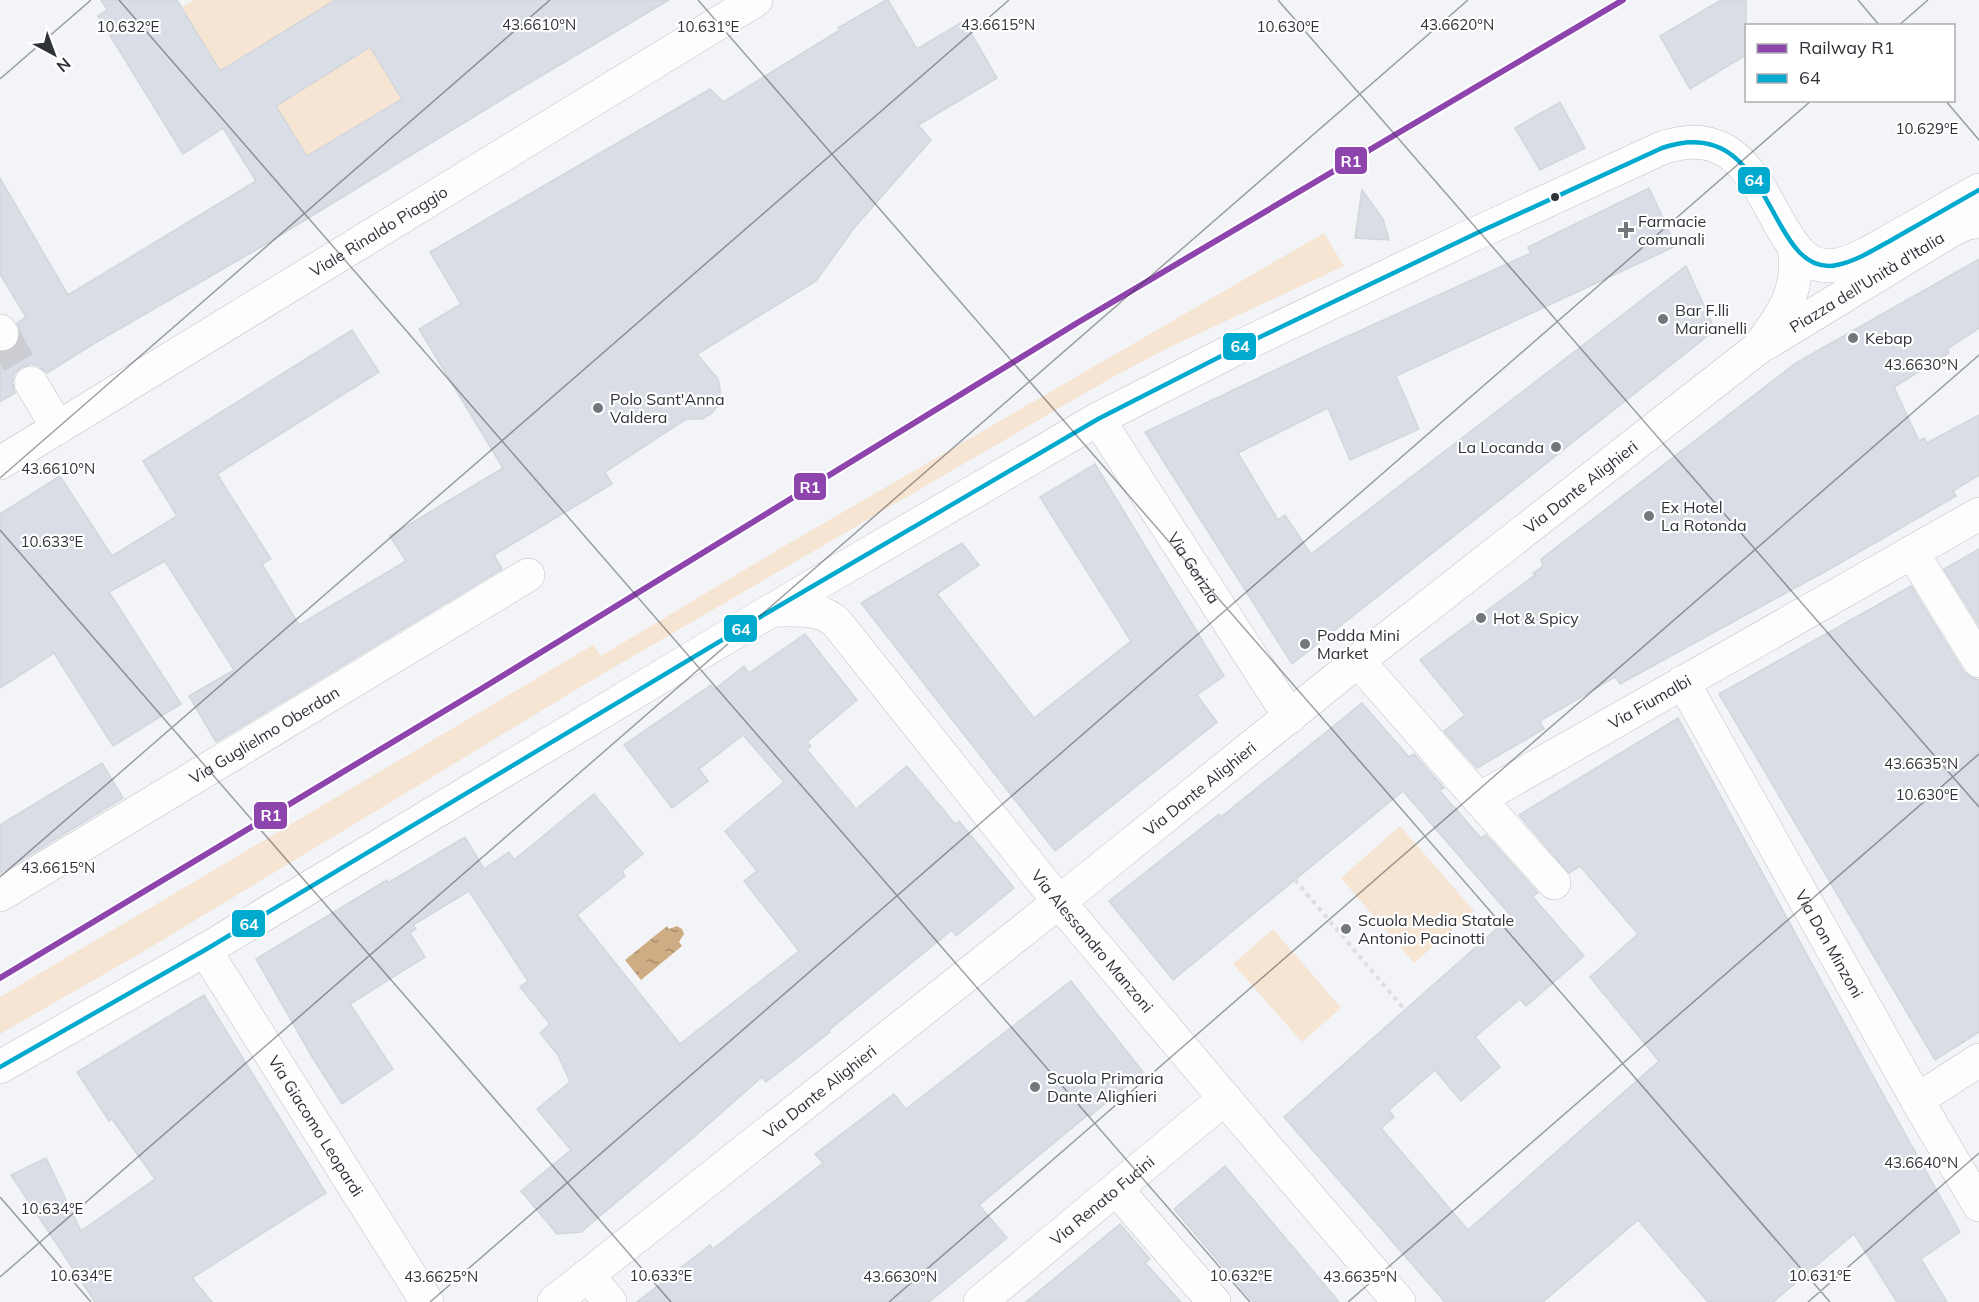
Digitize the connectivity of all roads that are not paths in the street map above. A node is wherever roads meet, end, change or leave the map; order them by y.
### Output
1 (745, 3) edge
2 (1979, 190) edge
3 (1979, 221) edge
4 (1794, 246) junction
5 (1758, 348) junction
6 (31, 383) tunnel mouth
7 (1098, 419) junction
8 (58, 428) junction
9 (0, 463) edge
10 (1979, 514) edge
11 (1911, 552) junction
12 (528, 575) dead end
13 (772, 610) junction
14 (1358, 661) junction
15 (1979, 661) edge
16 (1683, 682) junction
17 (1290, 717) junction
18 (1479, 799) junction
19 (1554, 883) dead end
20 (0, 895) edge
21 (1059, 902) junction
22 (205, 950) junction
23 (1979, 1060) edge
24 (0, 1067) edge
25 (1225, 1098) junction
26 (1917, 1100) junction
27 (1117, 1190) junction
28 (1979, 1204) edge
29 (588, 1276) junction
30 (427, 1302) edge
31 (554, 1302) edge
32 (610, 1302) edge
33 (980, 1302) edge
34 (1214, 1302) edge
35 (1400, 1302) edge

1 - 8 street, Viale Rinaldo Piaggio
2 - 4 street, Piazza dell'Unità d'Italia
3 - 5 street, Piazza dell'Unità d'Italia
4 - 5 street, Via Dante Alighieri
4 - 7 street, Piazza dell'Unità d'Italia
5 - 14 street, Via Dante Alighieri
6 - 8 street
7 - 13 street, Piazza dell'Unità d'Italia
7 - 17 street, Via Gorizia
8 - 9 street, Viale Rinaldo Piaggio
10 - 11 street, Via Fiumalbi
11 - 15 street
11 - 16 street, Via Fiumalbi
12 - 20 street, Via Guglielmo Oberdan
13 - 21 street, Via Alessandro Manzoni
13 - 22 street, Piazza dell'Unità d'Italia
14 - 17 street, Via Dante Alighieri
14 - 18 street
16 - 18 street, Via Fiumalbi
16 - 26 street, Via Don Minzoni
17 - 21 street, Via Dante Alighieri
18 - 19 street
21 - 25 street, Via Alessandro Manzoni
21 - 29 street, Via Dante Alighieri
22 - 24 street, Piazza dell'Unità d'Italia
22 - 30 street, Via Giacomo Leopardi
23 - 26 street
25 - 27 street, Via Renato Fucini
25 - 35 street, Via Alessandro Manzoni
26 - 28 street, Via Don Minzoni
27 - 33 street, Via Renato Fucini
27 - 34 street
29 - 31 street, Via Dante Alighieri
29 - 32 street

